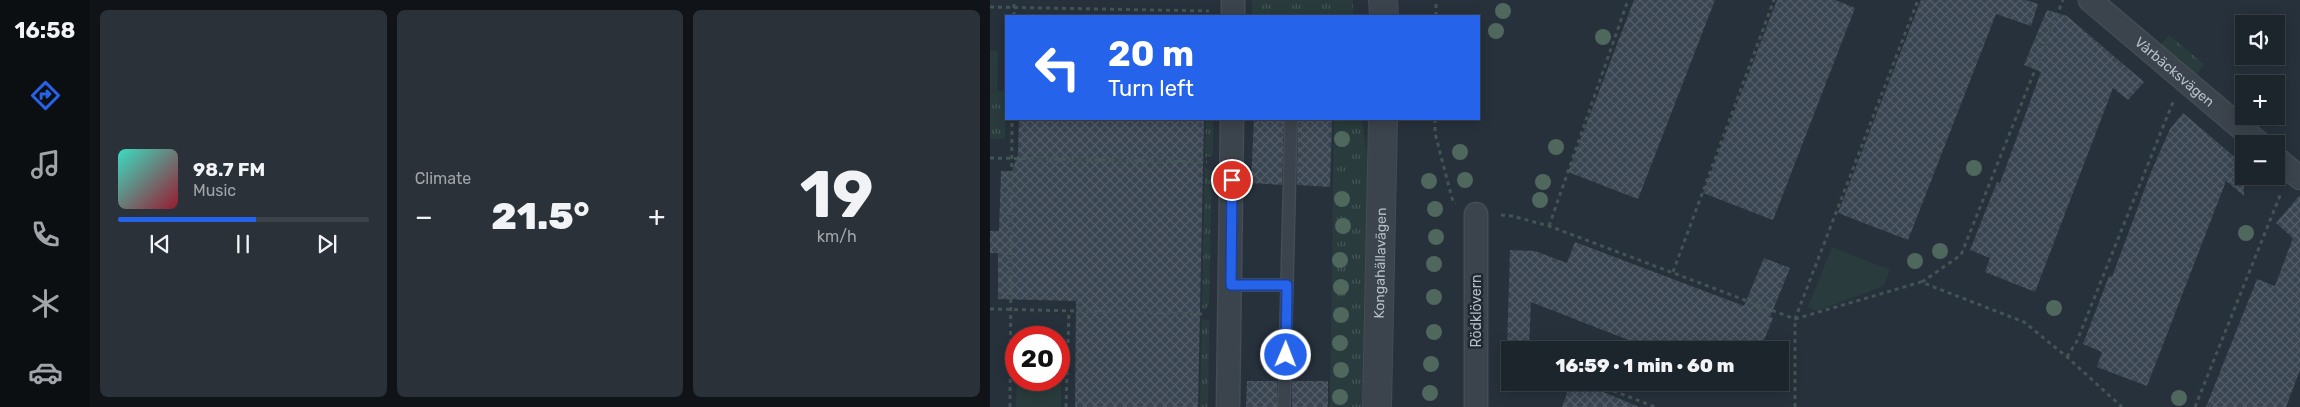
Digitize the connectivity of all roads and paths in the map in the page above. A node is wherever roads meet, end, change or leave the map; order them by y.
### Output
1 (1014, 0) edge
2 (1383, 0) edge
3 (1436, 0) edge
4 (1628, 0) edge
5 (1774, 0) edge
6 (1918, 0) edge
7 (2063, 0) edge
8 (2090, 0) edge
9 (990, 7) edge
10 (1014, 7) junction
11 (1233, 9) edge
12 (1014, 15) edge
13 (1384, 15) edge
14 (1436, 15) edge
15 (2187, 81) junction
16 (1012, 120) edge
17 (1232, 120) edge
18 (1291, 120) edge
19 (1383, 120) edge
20 (1435, 120) edge
21 (2250, 135) edge
22 (990, 158) edge
23 (1012, 159) junction
24 (1232, 162) junction
25 (2285, 166) edge
26 (2298, 177) edge
27 (1476, 214) junction
28 (1549, 226) junction
29 (1673, 272) junction
30 (1921, 282) junction
31 (1231, 285) junction
32 (1287, 285) junction
33 (990, 309) edge
34 (1011, 310) junction
35 (1068, 311) junction
36 (1230, 314) junction
37 (1796, 319) junction
38 (2067, 357) junction
39 (1614, 391) edge
40 (1010, 407) edge
41 (1066, 407) edge
42 (1228, 407) edge
43 (1284, 407) edge
44 (1378, 407) edge
45 (1476, 407) edge
46 (1655, 407) edge
47 (1794, 407) edge
48 (2122, 407) edge
49 (2195, 407) edge

1 - 10 path
2 - 13 street
3 - 14 path
4 - 28 path
5 - 29 path
6 - 37 path
7 - 30 path
8 - 15 street, Vårbäcksvägen
9 - 10 path
10 - 11 path
10 - 12 path
15 - 21 street, Vårbäcksvägen
15 - 38 path
16 - 23 path
17 - 24 street
18 - 32 lane
19 - 44 street, Kongahällavägen
20 - 27 path
22 - 23 path
23 - 24 path
23 - 34 path
24 - 31 street
25 - 26 street
26 - 49 path
27 - 28 path
27 - 45 street, Rödklövern
28 - 29 path
29 - 37 path
30 - 37 path
30 - 38 path
31 - 32 lane
31 - 36 street
32 - 43 lane
33 - 34 path
34 - 35 path
34 - 40 path
35 - 36 path
35 - 41 path
36 - 42 street
37 - 47 path
38 - 48 path
39 - 46 path

